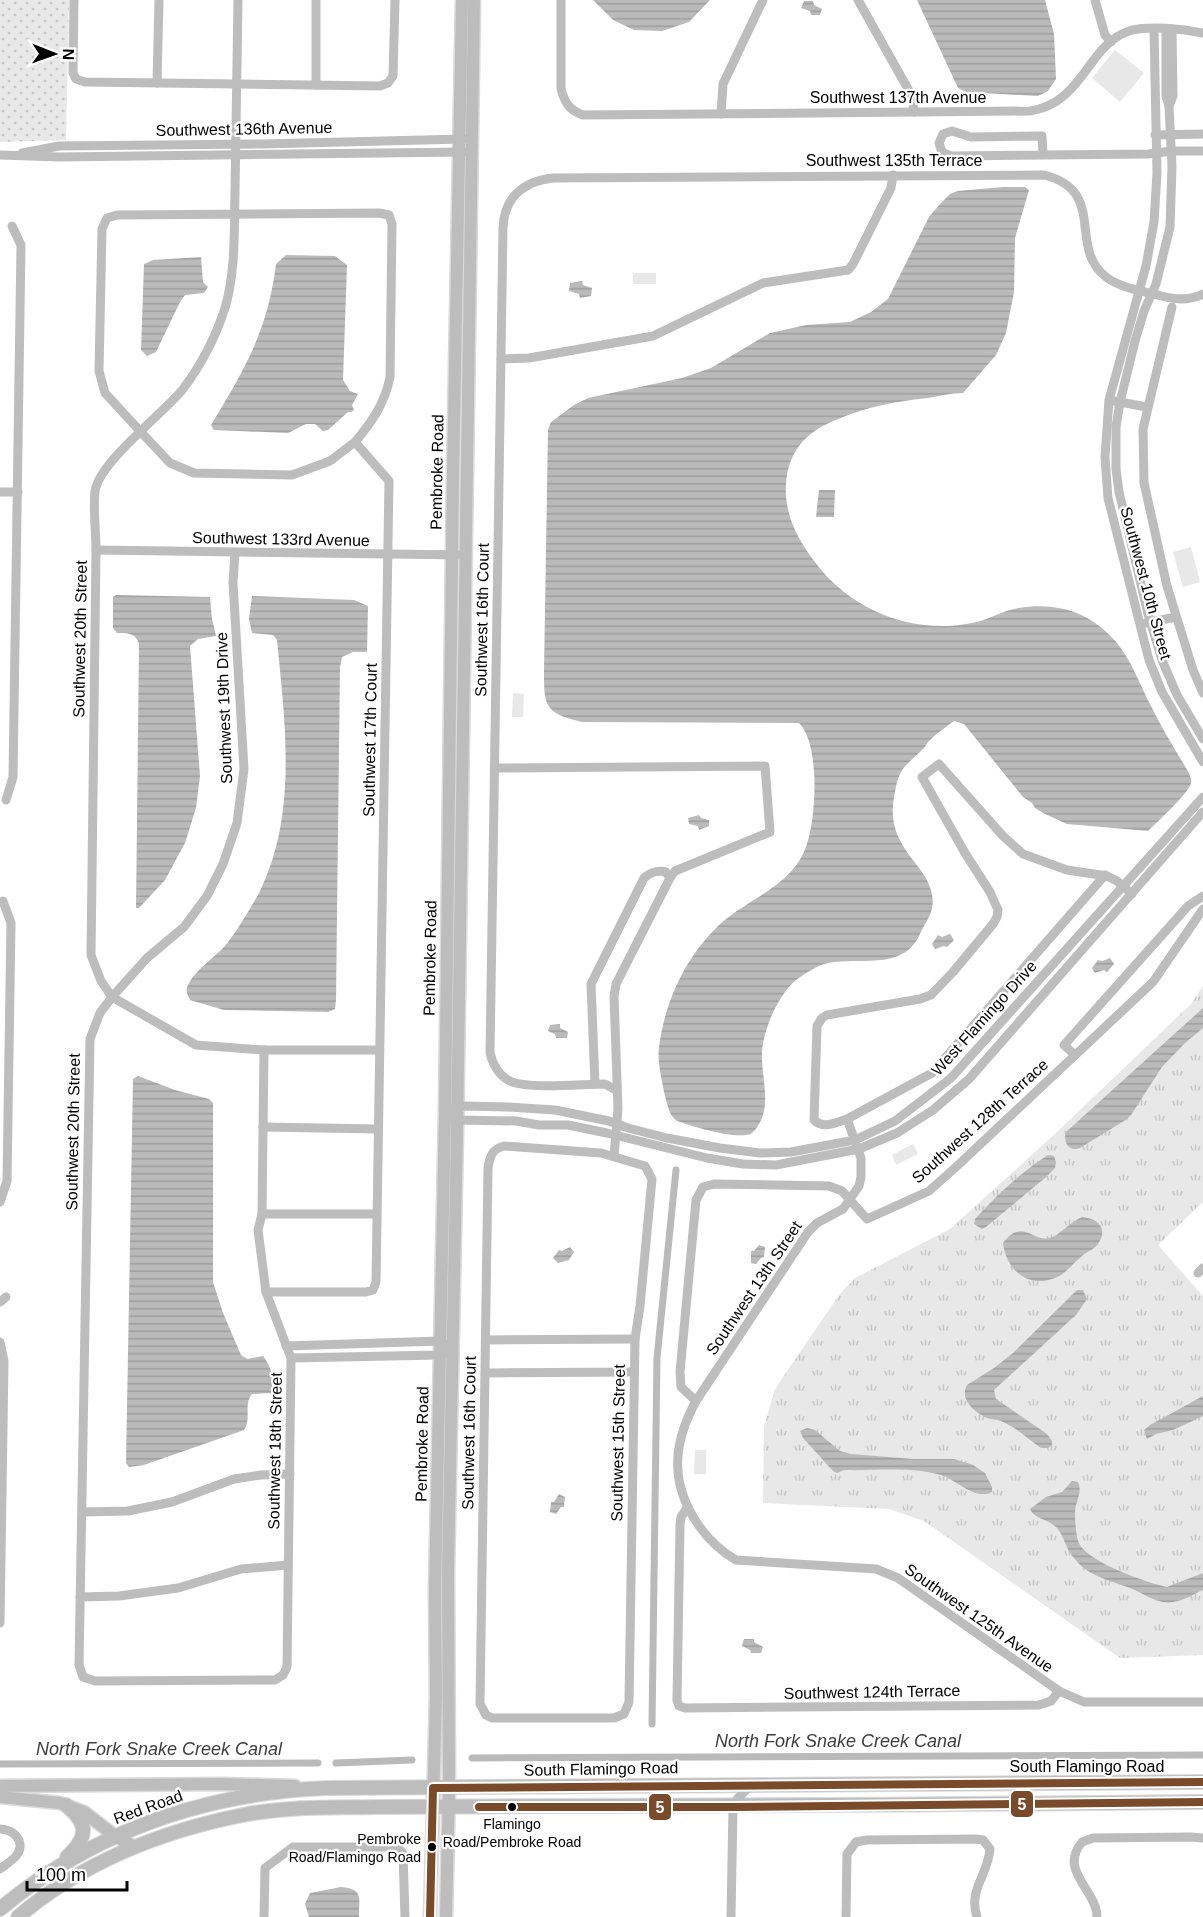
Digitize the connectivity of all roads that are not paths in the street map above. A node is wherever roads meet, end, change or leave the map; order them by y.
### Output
1 (74, 0) edge
2 (159, 0) edge
3 (238, 0) edge
4 (316, 0) edge
5 (395, 0) edge
6 (462, 0) edge
7 (474, 0) edge
8 (561, 0) edge
9 (763, 0) edge
10 (858, 0) edge
11 (1095, 0) edge
12 (1154, 29) junction
13 (1169, 29) junction
14 (1203, 33) edge
15 (1111, 42) junction
16 (157, 83) junction
17 (236, 84) junction
18 (316, 85) junction
19 (914, 112) junction
20 (721, 114) junction
21 (1203, 134) edge
22 (1155, 135) junction
23 (1171, 135) junction
24 (466, 139) junction
25 (235, 144) junction
26 (1203, 150) edge
27 (1172, 151) junction
28 (466, 152) junction
29 (1155, 153) junction
30 (17, 154) junction
31 (0, 155) edge
32 (235, 155) junction
33 (1043, 155) junction
34 (893, 175) junction
35 (517, 192) joint
36 (234, 214) junction
37 (12, 226) dead end
38 (1139, 291) junction
39 (1151, 294) junction
40 (1203, 294) edge
41 (1172, 307) dead end
42 (501, 359) junction
43 (1109, 400) junction
44 (1120, 402) junction
45 (1147, 407) junction
46 (140, 431) junction
47 (355, 442) junction
48 (0, 492) edge
49 (18, 492) junction
50 (96, 550) junction
51 (235, 553) junction
52 (388, 555) junction
53 (458, 555) junction
54 (1176, 617) junction
55 (1150, 622) junction
56 (1140, 625) junction
57 (1203, 693) edge
58 (1203, 739) edge
59 (1203, 762) edge
60 (495, 768) junction
61 (1203, 796) edge
62 (6, 800) dead end
63 (1203, 812) edge
64 (1105, 875) junction
65 (669, 878) junction
66 (1122, 886) junction
67 (1132, 894) junction
68 (1203, 896) edge
69 (3, 901) dead end
70 (1203, 909) edge
71 (112, 997) junction
72 (5, 1046) edge
73 (264, 1050) junction
74 (379, 1050) junction
75 (1075, 1055) junction
76 (595, 1084) junction
77 (616, 1090) junction
78 (457, 1106) junction
79 (516, 1108) junction
80 (545, 1110) junction
81 (445, 1112) junction
82 (847, 1119) junction
83 (457, 1120) junction
84 (516, 1121) junction
85 (544, 1121) junction
86 (617, 1123) junction
87 (568, 1125) junction
88 (263, 1126) junction
89 (378, 1129) junction
90 (617, 1136) junction
91 (857, 1144) junction
92 (614, 1156) junction
93 (850, 1200) junction
94 (0, 1202) edge
95 (262, 1214) junction
96 (376, 1214) junction
97 (266, 1292) junction
98 (635, 1339) junction
99 (486, 1340) junction
100 (441, 1341) junction
101 (0, 1342) edge
102 (286, 1346) junction
103 (452, 1350) junction
104 (440, 1355) junction
105 (291, 1358) junction
106 (634, 1372) junction
107 (486, 1373) junction
108 (696, 1401) junction
109 (290, 1474) junction
110 (687, 1508) junction
111 (83, 1512) junction
112 (443, 1527) junction
113 (288, 1565) junction
114 (80, 1597) junction
115 (0, 1623) edge
116 (83, 1677) joint
117 (1059, 1691) junction
118 (1203, 1702) edge
119 (486, 1715) joint
120 (1203, 1782) edge
121 (752, 1784) junction
122 (0, 1786) edge
123 (327, 1788) junction
124 (433, 1788) junction
125 (449, 1788) junction
126 (0, 1797) edge
127 (1203, 1802) edge
128 (66, 1805) junction
129 (433, 1807) junction
130 (448, 1807) junction
131 (733, 1807) junction
132 (0, 1829) edge
133 (115, 1836) junction
134 (1203, 1838) edge
135 (135, 1847) junction
136 (60, 1866) junction
137 (0, 1869) edge
138 (0, 1909) edge
139 (18, 1917) edge
140 (264, 1917) edge
141 (405, 1917) edge
142 (430, 1917) edge
143 (446, 1917) edge
144 (731, 1917) edge
145 (846, 1917) edge
146 (977, 1917) edge
147 (1097, 1917) edge

1 - 16 street
2 - 16 street
3 - 17 street
4 - 18 street
5 - 18 street
6 - 24 main road, Pembroke Road
7 - 24 main road, Pembroke Road
8 - 20 street, Southwest 137th Avenue
9 - 20 street
10 - 19 street
11 - 15 street
12 - 13 street, Southwest 137th Avenue
12 - 15 street, Southwest 137th Avenue
12 - 22 street, Southwest 10th Street
13 - 14 street, Southwest 137th Avenue
13 - 23 street, Southwest 10th Street
15 - 19 street, Southwest 137th Avenue
16 - 17 street
17 - 18 street
17 - 25 street
19 - 20 street, Southwest 137th Avenue
21 - 23 street
22 - 23 street
22 - 29 street, Southwest 10th Street
23 - 27 street, Southwest 10th Street
24 - 25 street, Southwest 136th Avenue
24 - 28 main road, Pembroke Road
25 - 30 street, Southwest 136th Avenue
25 - 32 street
26 - 27 street
27 - 29 street
27 - 39 street, Southwest 10th Street
28 - 32 street, Southwest 136th Avenue
28 - 53 main road, Pembroke Road
29 - 33 street
29 - 38 street, Southwest 10th Street
30 - 31 street, Southwest 136th Avenue
30 - 32 street, Southwest 136th Avenue
32 - 36 street
33 - 33 street
34 - 35 street, Southwest 135th Terrace
34 - 38 street, Southwest 135th Terrace
34 - 42 street
35 - 42 street, Southwest 16th Court
36 - 46 street
36 - 46 street
36 - 47 street
37 - 49 street
38 - 39 street, Southwest 135th Terrace
38 - 43 street, Southwest 10th Street
39 - 40 street, Southwest 135th Terrace
39 - 44 street, Southwest 10th Street
41 - 45 street
42 - 60 street, Southwest 16th Court
43 - 44 street
43 - 56 street, Southwest 10th Street
44 - 45 street
44 - 55 street, Southwest 10th Street
45 - 54 street
46 - 47 street
46 - 50 street, Southwest 20th Street
47 - 52 street, Southwest 17th Court
48 - 49 street
49 - 62 street
50 - 51 street, Southwest 133rd Avenue
50 - 71 street, Southwest 20th Street
51 - 52 street, Southwest 133rd Avenue
51 - 71 street, Southwest 19th Drive
52 - 53 street, Southwest 133rd Avenue
52 - 74 street, Southwest 17th Court
53 - 78 main road, Pembroke Road
53 - 81 main road, Pembroke Road
54 - 55 street
54 - 57 street
55 - 56 street
55 - 58 street, Southwest 10th Street
56 - 59 street, Southwest 10th Street
60 - 65 street
60 - 76 street, Southwest 16th Court
61 - 66 street, West Flamingo Drive
63 - 67 street, West Flamingo Drive
64 - 66 street
64 - 82 street
64 - 82 street
65 - 76 street
65 - 77 street
66 - 67 street
66 - 91 street, West Flamingo Drive
67 - 91 street, West Flamingo Drive
68 - 75 street
69 - 72 street
70 - 75 street, Southwest 128th Terrace
71 - 73 street
71 - 111 street, Southwest 20th Street
72 - 94 street
73 - 74 street
73 - 88 street, Southwest 18th Street
74 - 89 street, Southwest 17th Court
75 - 93 street, Southwest 128th Terrace
76 - 77 street
77 - 86 street
78 - 79 street, West Flamingo Drive
78 - 81 street, West Flamingo Drive
78 - 83 main road, Pembroke Road
79 - 80 street, West Flamingo Drive
79 - 84 street
80 - 85 street
80 - 86 street, West Flamingo Drive
81 - 83 street
81 - 100 main road, Pembroke Road
82 - 91 street
83 - 84 street, West Flamingo Drive
83 - 103 main road, Pembroke Road
84 - 85 street, West Flamingo Drive
84 - 87 street, West Flamingo Drive
85 - 87 street, West Flamingo Drive
86 - 90 street
86 - 91 street, West Flamingo Drive
87 - 90 street, West Flamingo Drive
88 - 89 street
88 - 95 street, Southwest 18th Street
89 - 96 street, Southwest 17th Court
90 - 91 street, West Flamingo Drive
90 - 92 street
91 - 93 street
92 - 98 street, Southwest 15th Street
92 - 99 street, Southwest 16th Court
93 - 108 street, Southwest 13th Street
93 - 108 street, Southwest 128th Terrace
95 - 96 street
95 - 97 street, Southwest 18th Street
96 - 97 street, Southwest 17th Court
97 - 102 street, Southwest 18th Street
98 - 99 street
98 - 106 street, Southwest 15th Street
99 - 107 street, Southwest 16th Court
100 - 102 street
100 - 103 street
100 - 104 main road, Pembroke Road
101 - 115 street
102 - 105 street, Southwest 18th Street
103 - 104 street
103 - 112 main road, Pembroke Road
104 - 105 street
104 - 112 main road, Pembroke Road
105 - 109 street, Southwest 18th Street
106 - 107 street
106 - 119 street, Southwest 15th Street
107 - 119 street, Southwest 16th Court
108 - 110 street, Southwest 13th Street
109 - 111 street
109 - 113 street, Southwest 18th Street
110 - 117 street, Southwest 125th Avenue
110 - 117 street, Southwest 124th Terrace
111 - 114 street, Southwest 20th Street
112 - 124 main road, Pembroke Road
112 - 125 main road, Pembroke Road
113 - 114 street
113 - 116 street, Southwest 18th Street
114 - 116 street, Southwest 20th Street
117 - 118 street, Southwest 125th Avenue
120 - 121 highway, South Flamingo Road
121 - 125 highway, South Flamingo Road
121 - 131 street
122 - 123 main road, South Flamingo Road
123 - 124 highway, South Flamingo Road
123 - 133 highway, Red Road
124 - 125 highway, South Flamingo Road
124 - 129 main road, Pembroke Road
125 - 130 main road, Pembroke Road
126 - 128 main road
127 - 131 highway
128 - 133 main road
128 - 136 highway
129 - 130 highway
129 - 135 highway, Red Road
129 - 142 main road, Pembroke Road
130 - 131 highway
130 - 143 main road, Pembroke Road
131 - 144 street
132 - 137 street
133 - 135 main road
133 - 136 highway, Red Road
134 - 147 street
135 - 139 highway, Red Road
136 - 138 highway, Red Road
140 - 141 street
145 - 146 street

